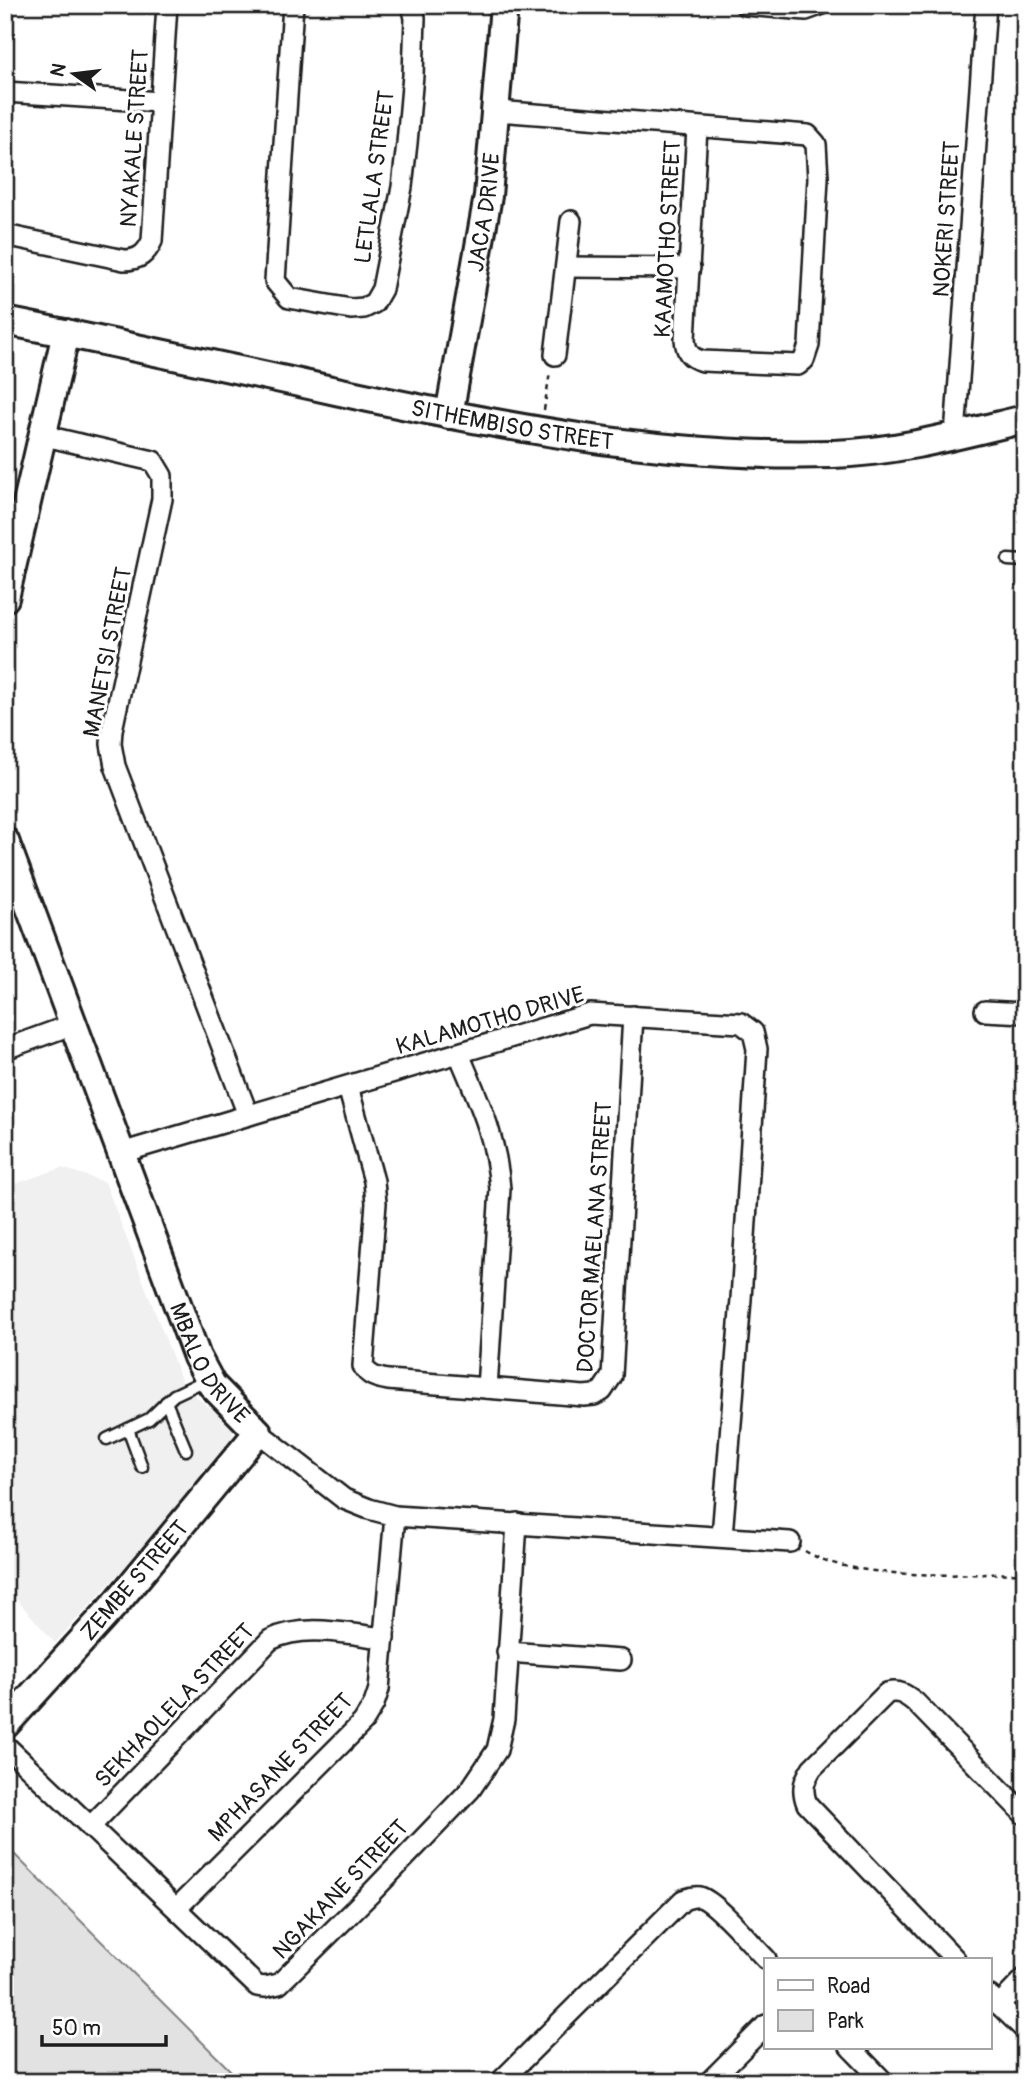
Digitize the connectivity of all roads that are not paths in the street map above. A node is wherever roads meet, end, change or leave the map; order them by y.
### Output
1 (167, 5) edge
2 (293, 5) edge
3 (412, 5) edge
4 (504, 5) edge
5 (745, 5) edge
6 (820, 5) edge
7 (986, 5) edge
8 (5, 92) edge
9 (161, 102) junction
10 (496, 111) junction
11 (697, 128) junction
12 (571, 222) dead end
13 (5, 235) edge
14 (566, 267) junction
15 (690, 268) junction
16 (5, 321) edge
17 (66, 333) junction
18 (555, 355) road end
19 (449, 415) junction
20 (1025, 419) edge
21 (41, 435) junction
22 (955, 435) junction
23 (1008, 560) dead end
24 (1025, 561) edge
25 (5, 598) edge
26 (5, 841) edge
27 (985, 1011) dead end
28 (1025, 1013) edge
29 (633, 1016) junction
30 (74, 1024) junction
31 (5, 1049) edge
32 (459, 1054) junction
33 (348, 1087) junction
34 (248, 1115) junction
35 (121, 1153) junction
36 (209, 1379) junction
37 (487, 1388) junction
38 (166, 1402) junction
39 (128, 1429) junction
40 (258, 1432) junction
41 (107, 1439) dead end
42 (186, 1450) dead end
43 (142, 1467) dead end
44 (395, 1516) junction
45 (517, 1523) junction
46 (722, 1536) junction
47 (790, 1542) road end
48 (384, 1638) junction
49 (507, 1653) junction
50 (621, 1660) dead end
51 (5, 1725) edge
52 (5, 1745) edge
53 (1025, 1815) edge
54 (90, 1827) junction
55 (177, 1908) junction
56 (765, 1958) edge
57 (954, 1958) edge
58 (1025, 1978) edge
59 (994, 2000) edge
60 (764, 2027) edge
61 (1025, 2030) edge
62 (851, 2048) edge
63 (500, 2082) edge
64 (709, 2082) edge
65 (884, 2082) edge

1 - 9 street, NYAKALE STREET
2 - 3 street, LETLALA STREET
4 - 10 street, JACA DRIVE
5 - 6 street
7 - 22 street, NOKERI STREET
8 - 9 street
9 - 13 street, NYAKALE STREET
10 - 11 street, KAAMOTHO STREET
10 - 19 street, JACA DRIVE
11 - 15 street, KAAMOTHO STREET
11 - 15 street, KAAMOTHO STREET
12 - 14 street
14 - 15 street
14 - 18 street
16 - 17 street, SITHEMBISO STREET
17 - 19 street, SITHEMBISO STREET
17 - 21 street
19 - 22 street, SITHEMBISO STREET
20 - 22 street, SITHEMBISO STREET
21 - 25 street
21 - 34 street, MANETSI STREET
23 - 24 lane
26 - 30 street, MBALO DRIVE
27 - 28 street
29 - 32 street, KALAMOTHO DRIVE
29 - 37 street, DOCTOR MAELANA STREET
29 - 46 street, KALAMOTHO DRIVE
30 - 31 street
30 - 35 street, MBALO DRIVE
32 - 33 street, KALAMOTHO DRIVE
32 - 37 street
33 - 34 street, KALAMOTHO DRIVE
33 - 37 street, DOCTOR MAELANA STREET
34 - 35 street, KALAMOTHO DRIVE
35 - 36 street, MBALO DRIVE
36 - 38 lane
36 - 40 street, MBALO DRIVE
38 - 39 lane
38 - 42 lane
39 - 41 lane
39 - 43 lane
40 - 44 street, MBALO DRIVE
40 - 51 street, ZEMBE STREET
44 - 45 street, MBALO DRIVE
44 - 48 street, MPHASANE STREET
45 - 46 street, MBALO DRIVE
45 - 49 street, NGAKANE STREET
46 - 47 street, MBALO DRIVE
48 - 54 street, SEKHAOLELA STREET
48 - 55 street, MPHASANE STREET
49 - 50 street
49 - 55 street, NGAKANE STREET
52 - 54 street, NGAKANE STREET
53 - 57 street
54 - 55 street, NGAKANE STREET
56 - 63 street
58 - 59 street
59 - 61 street
60 - 64 street
62 - 65 street

